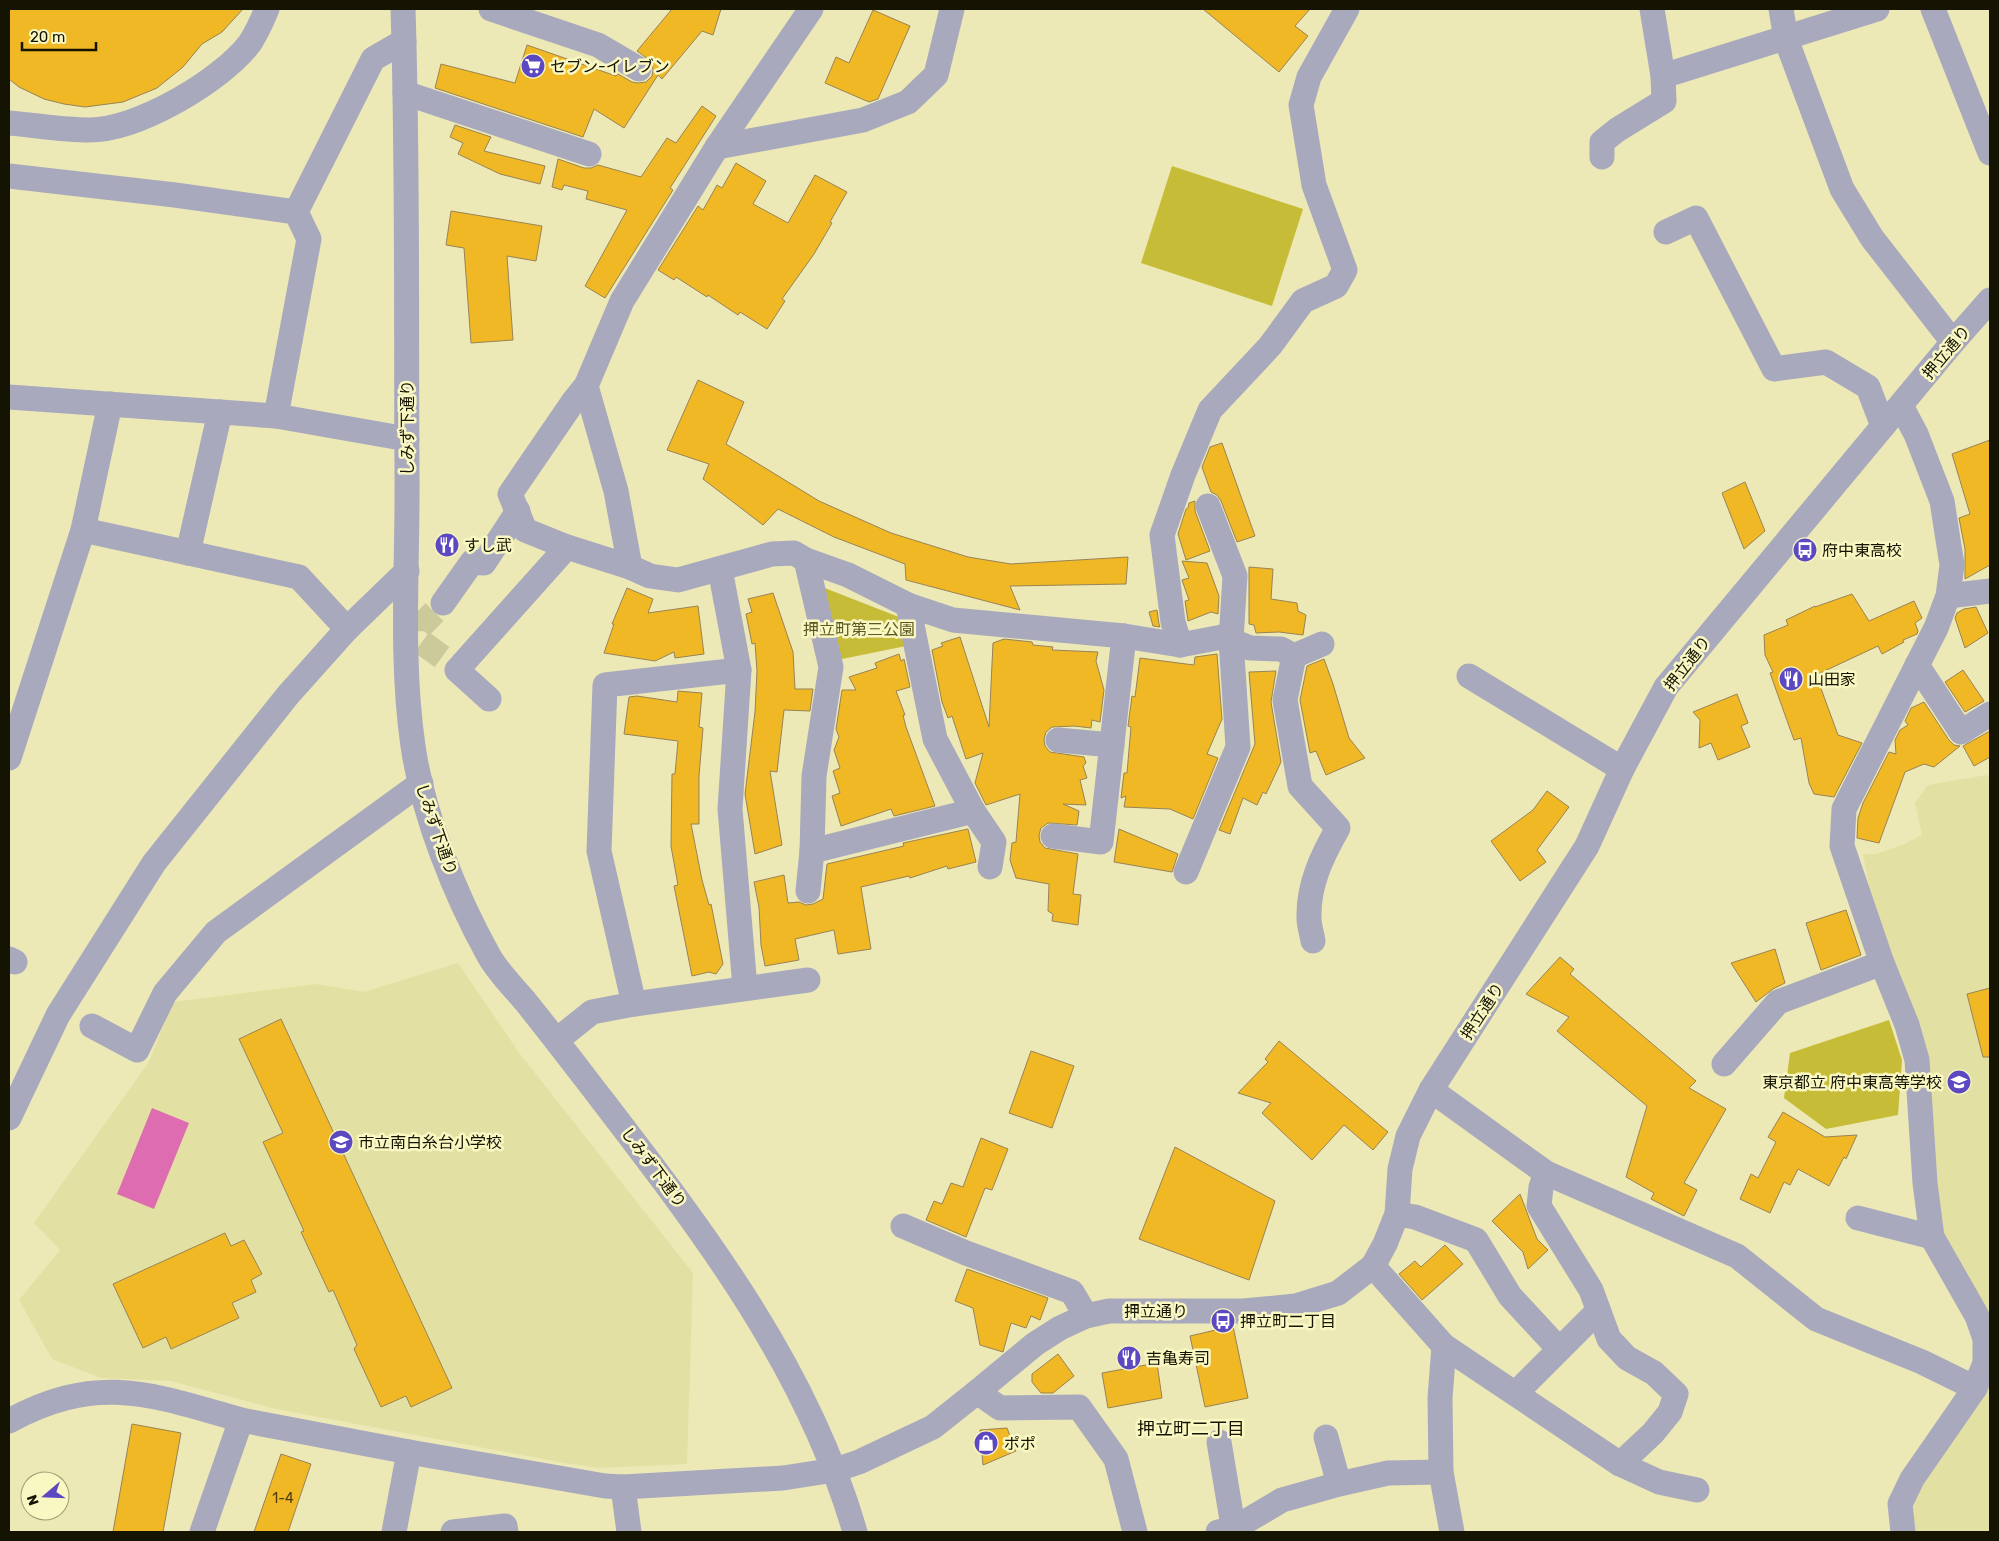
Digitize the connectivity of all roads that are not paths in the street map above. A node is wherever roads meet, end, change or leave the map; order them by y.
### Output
1 (267, 9) edge
2 (403, 9) edge
3 (491, 9) edge
4 (811, 9) edge
5 (952, 9) edge
6 (1347, 9) edge
7 (1652, 9) edge
8 (1781, 9) edge
9 (1877, 9) edge
10 (1934, 9) edge
11 (1786, 39) junction
12 (404, 41) junction
13 (639, 69) dead end
14 (1663, 76) junction
15 (405, 93) junction
16 (9, 123) edge
17 (717, 147) junction
18 (1990, 153) edge
19 (589, 154) dead end
20 (1602, 157) dead end
21 (9, 176) edge
22 (296, 212) junction
23 (1666, 232) dead end
24 (1990, 300) edge
25 (1953, 342) junction
26 (586, 386) junction
27 (9, 397) edge
28 (110, 404) junction
29 (1901, 406) junction
30 (220, 412) junction
31 (276, 416) junction
32 (1883, 426) junction
33 (407, 439) junction
34 (1208, 506) dead end
35 (518, 511) junction
36 (83, 530) junction
37 (567, 547) junction
38 (188, 553) junction
39 (806, 560) junction
40 (630, 567) junction
41 (720, 569) junction
42 (407, 571) junction
43 (1990, 590) edge
44 (1948, 596) junction
45 (442, 603) tunnel mouth
46 (908, 604) junction
47 (346, 629) junction
48 (1124, 636) junction
49 (1232, 640) junction
50 (1322, 644) dead end
51 (1180, 645) junction
52 (1294, 656) junction
53 (1917, 665) junction
54 (739, 670) junction
55 (1469, 676) dead end
56 (489, 699) dead end
57 (1990, 714) edge
58 (1058, 740) dead end
59 (1112, 744) junction
60 (9, 758) edge
61 (1622, 769) junction
62 (421, 783) junction
63 (973, 811) junction
64 (1053, 836) dead end
65 (812, 851) junction
66 (990, 867) dead end
67 (1186, 872) dead end
68 (808, 892) dead end
69 (1313, 942) dead end
70 (1882, 963) junction
71 (808, 980) dead end
72 (745, 988) junction
73 (634, 1004) junction
74 (92, 1026) dead end
75 (557, 1040) junction
76 (1724, 1064) dead end
77 (1431, 1090) junction
78 (9, 1118) edge
79 (1546, 1173) junction
80 (1397, 1214) junction
81 (1858, 1218) dead end
82 (903, 1226) dead end
83 (1932, 1237) junction
84 (1372, 1266) junction
85 (1598, 1311) junction
86 (1086, 1316) junction
87 (1444, 1346) junction
88 (1559, 1349) junction
89 (1975, 1388) junction
90 (977, 1392) junction
91 (1516, 1393) junction
92 (241, 1420) junction
93 (9, 1421) edge
94 (1326, 1437) dead end
95 (1219, 1442) dead end
96 (409, 1452) junction
97 (1620, 1464) junction
98 (835, 1470) junction
99 (1441, 1472) junction
100 (1339, 1484) junction
101 (623, 1487) junction
102 (1697, 1490) dead end
103 (1228, 1531) edge
104 (202, 1532) edge
105 (394, 1532) edge
106 (454, 1532) edge
107 (506, 1532) edge
108 (629, 1532) edge
109 (855, 1532) edge
110 (1135, 1532) edge
111 (1452, 1532) edge
112 (1903, 1532) edge

1 - 16 street
2 - 12 street, しみず下通り
3 - 13 street
4 - 17 street
5 - 17 street
6 - 51 street
7 - 14 street
8 - 11 street
9 - 11 street
10 - 18 street
11 - 14 street
11 - 25 street
12 - 15 street, しみず下通り
12 - 22 street
14 - 20 street
15 - 19 street
15 - 33 street, しみず下通り
17 - 26 street
21 - 22 street
22 - 31 street
23 - 32 street
24 - 25 street, 押立通り
25 - 29 street, 押立通り
26 - 35 street
26 - 40 street
27 - 28 street
28 - 30 street
28 - 36 street
29 - 32 street, 押立通り
29 - 44 street
30 - 31 street
30 - 38 street
31 - 33 street
32 - 61 street, 押立通り
33 - 42 street, しみず下通り
34 - 49 street
35 - 37 street
35 - 45 street
36 - 38 street
36 - 60 street
37 - 40 street
37 - 56 street
38 - 47 street
39 - 41 street
39 - 46 street
39 - 65 street
40 - 41 street
41 - 54 street
42 - 47 street
42 - 62 street, しみず下通り
43 - 44 street
44 - 53 street
46 - 48 street
46 - 63 street
47 - 78 street
48 - 51 street
48 - 59 street
49 - 51 street
49 - 52 street
49 - 67 street
50 - 52 street
52 - 69 street
53 - 57 street
53 - 70 street
54 - 72 street
54 - 73 street
55 - 61 street
58 - 59 street
59 - 64 street
61 - 77 street, 押立通り
62 - 74 street
62 - 75 street, しみず下通り
63 - 65 street
63 - 66 street
65 - 68 street
70 - 76 street
70 - 83 street
71 - 72 street
72 - 73 street
73 - 75 street
75 - 98 street, しみず下通り
77 - 79 street
77 - 80 street, 押立通り
79 - 85 street
79 - 89 street
80 - 84 street, 押立通り
80 - 88 street
81 - 83 street
82 - 86 street
83 - 89 street
84 - 86 street, 押立通り
84 - 87 street
85 - 88 street
85 - 97 street
86 - 90 street, 押立通り
87 - 91 street
87 - 99 street
88 - 91 street
89 - 112 street
90 - 98 street, 押立通り
90 - 110 street
91 - 97 street
92 - 93 street, 押立通り
92 - 96 street, 押立通り
92 - 104 street
94 - 100 street
95 - 103 street
96 - 101 street, 押立通り
96 - 105 street
97 - 102 street
98 - 101 street, 押立通り
98 - 109 street, しみず下通り
99 - 100 street
99 - 111 street
100 - 103 street
101 - 108 street
106 - 107 street

